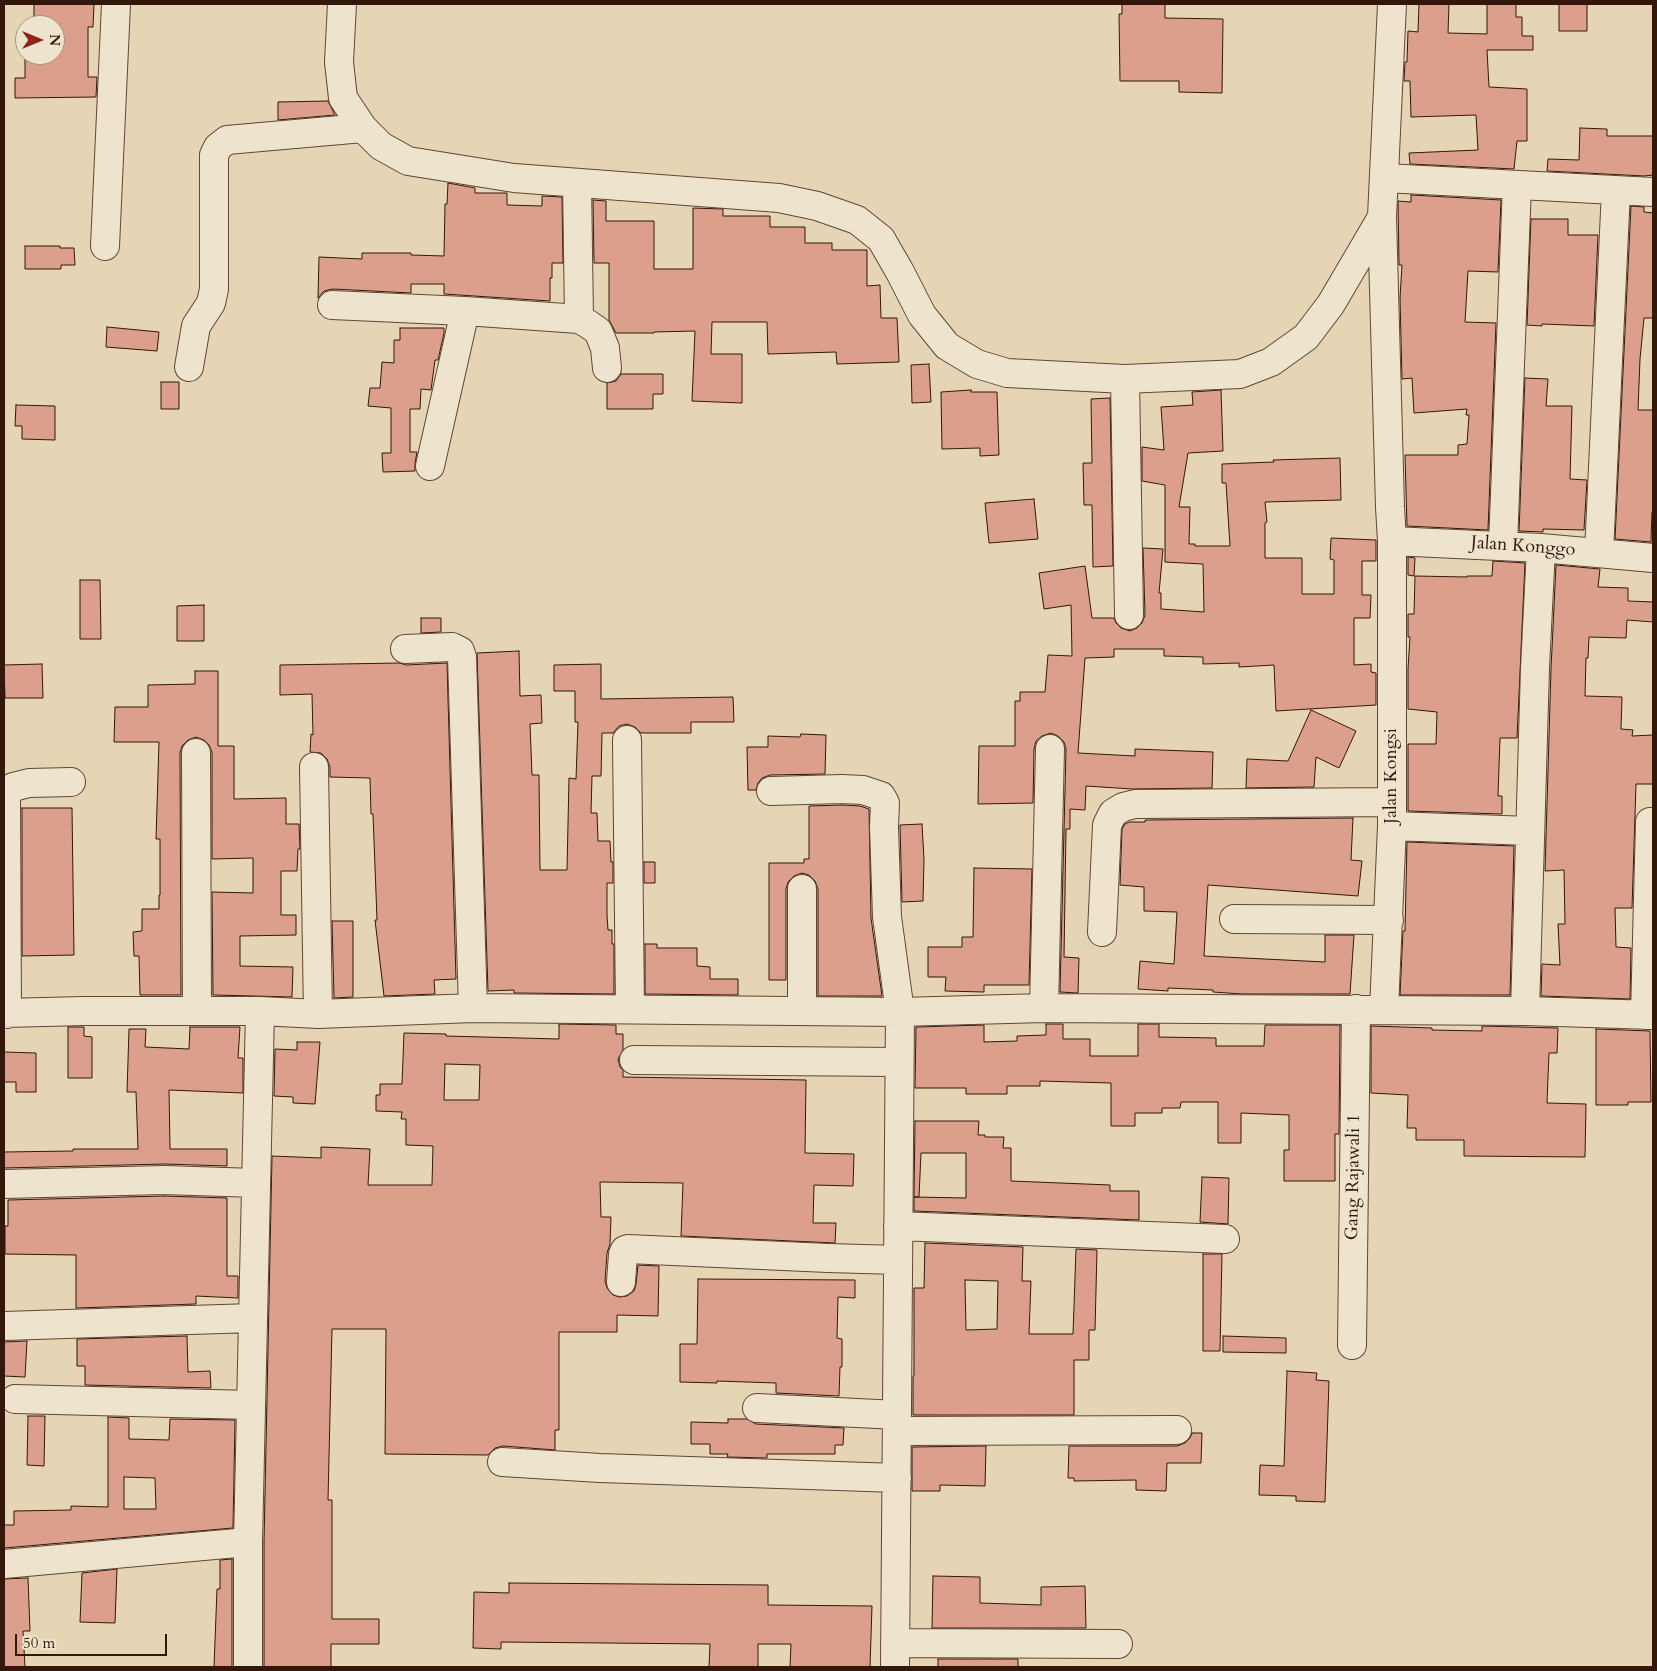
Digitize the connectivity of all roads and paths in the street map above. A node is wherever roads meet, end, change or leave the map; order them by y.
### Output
1 (116, 4) edge
2 (342, 4) edge
3 (1392, 4) edge
4 (363, 128) junction
5 (1385, 178) junction
6 (577, 184) junction
7 (1517, 185) junction
8 (1616, 190) junction
9 (1653, 192) edge
10 (1382, 217) junction
11 (105, 246) dead end
12 (332, 305) dead end
13 (465, 311) junction
14 (579, 320) junction
15 (189, 367) dead end
16 (607, 368) dead end
17 (1125, 379) junction
18 (430, 466) dead end
19 (1392, 541) junction
20 (1503, 545) junction
21 (1541, 548) junction
22 (1599, 553) junction
23 (1653, 558) edge
24 (1129, 615) dead end
25 (405, 649) dead end
26 (627, 740) dead end
27 (1050, 749) dead end
28 (196, 753) dead end
29 (314, 768) dead end
30 (71, 782) dead end
31 (771, 791) dead end
32 (1392, 814) junction
33 (1650, 822) dead end
34 (1530, 831) junction
35 (802, 889) dead end
36 (1234, 919) dead end
37 (1388, 920) junction
38 (1102, 932) dead end
39 (473, 1008) junction
40 (630, 1008) junction
41 (1044, 1008) junction
42 (1356, 1010) junction
43 (1384, 1010) junction
44 (197, 1011) junction
45 (260, 1011) junction
46 (802, 1011) junction
47 (1524, 1011) junction
48 (900, 1012) junction
49 (5, 1014) edge
50 (318, 1014) junction
51 (1649, 1015) edge
52 (634, 1060) dead end
53 (899, 1062) junction
54 (256, 1183) junction
55 (4, 1184) edge
56 (898, 1226) junction
57 (1225, 1239) dead end
58 (898, 1260) junction
59 (621, 1282) dead end
60 (253, 1318) junction
61 (4, 1326) edge
62 (1352, 1345) dead end
63 (15, 1399) dead end
64 (251, 1405) junction
65 (756, 1408) dead end
66 (897, 1423) junction
67 (1177, 1430) dead end
68 (502, 1462) dead end
69 (897, 1478) junction
70 (248, 1542) junction
71 (4, 1564) edge
72 (1118, 1644) dead end
73 (895, 1655) edge
74 (248, 1667) edge

1 - 11 street
2 - 4 street
3 - 5 street, Jalan Kongsi
4 - 6 street
4 - 15 street
5 - 7 street
5 - 10 street, Jalan Kongsi
6 - 14 street
6 - 17 street
7 - 8 street
7 - 20 street
8 - 9 street
8 - 22 street
10 - 17 street
10 - 19 street, Jalan Kongsi
12 - 13 street
13 - 14 street
13 - 18 street
14 - 16 street
17 - 24 street
19 - 20 street, Jalan Konggo
19 - 32 street, Jalan Kongsi
20 - 21 street, Jalan Konggo
21 - 22 street, Jalan Konggo
21 - 34 street
22 - 23 street, Jalan Konggo
25 - 39 street
26 - 40 street
27 - 41 street
28 - 44 street
29 - 50 street
30 - 49 street
31 - 48 street
32 - 34 street
32 - 37 street, Jalan Kongsi
32 - 38 street
33 - 51 street
34 - 47 street
35 - 46 street
36 - 37 street
37 - 43 street, Jalan Kongsi
39 - 40 street
39 - 50 street
40 - 46 street
41 - 42 street
41 - 48 street
42 - 43 street
42 - 62 street, Gang Rajawali 1
43 - 47 street
44 - 45 street
44 - 49 street
45 - 50 street
45 - 54 street
46 - 48 street
47 - 51 street
48 - 53 street
52 - 53 street
53 - 56 street
54 - 55 street
54 - 60 street
56 - 57 street
56 - 58 street
58 - 59 street
58 - 66 street
60 - 61 street
60 - 64 street
63 - 64 street
64 - 70 street
65 - 66 street
66 - 67 street
66 - 69 street
68 - 69 street
69 - 73 street
70 - 71 street
70 - 74 street
72 - 73 street

